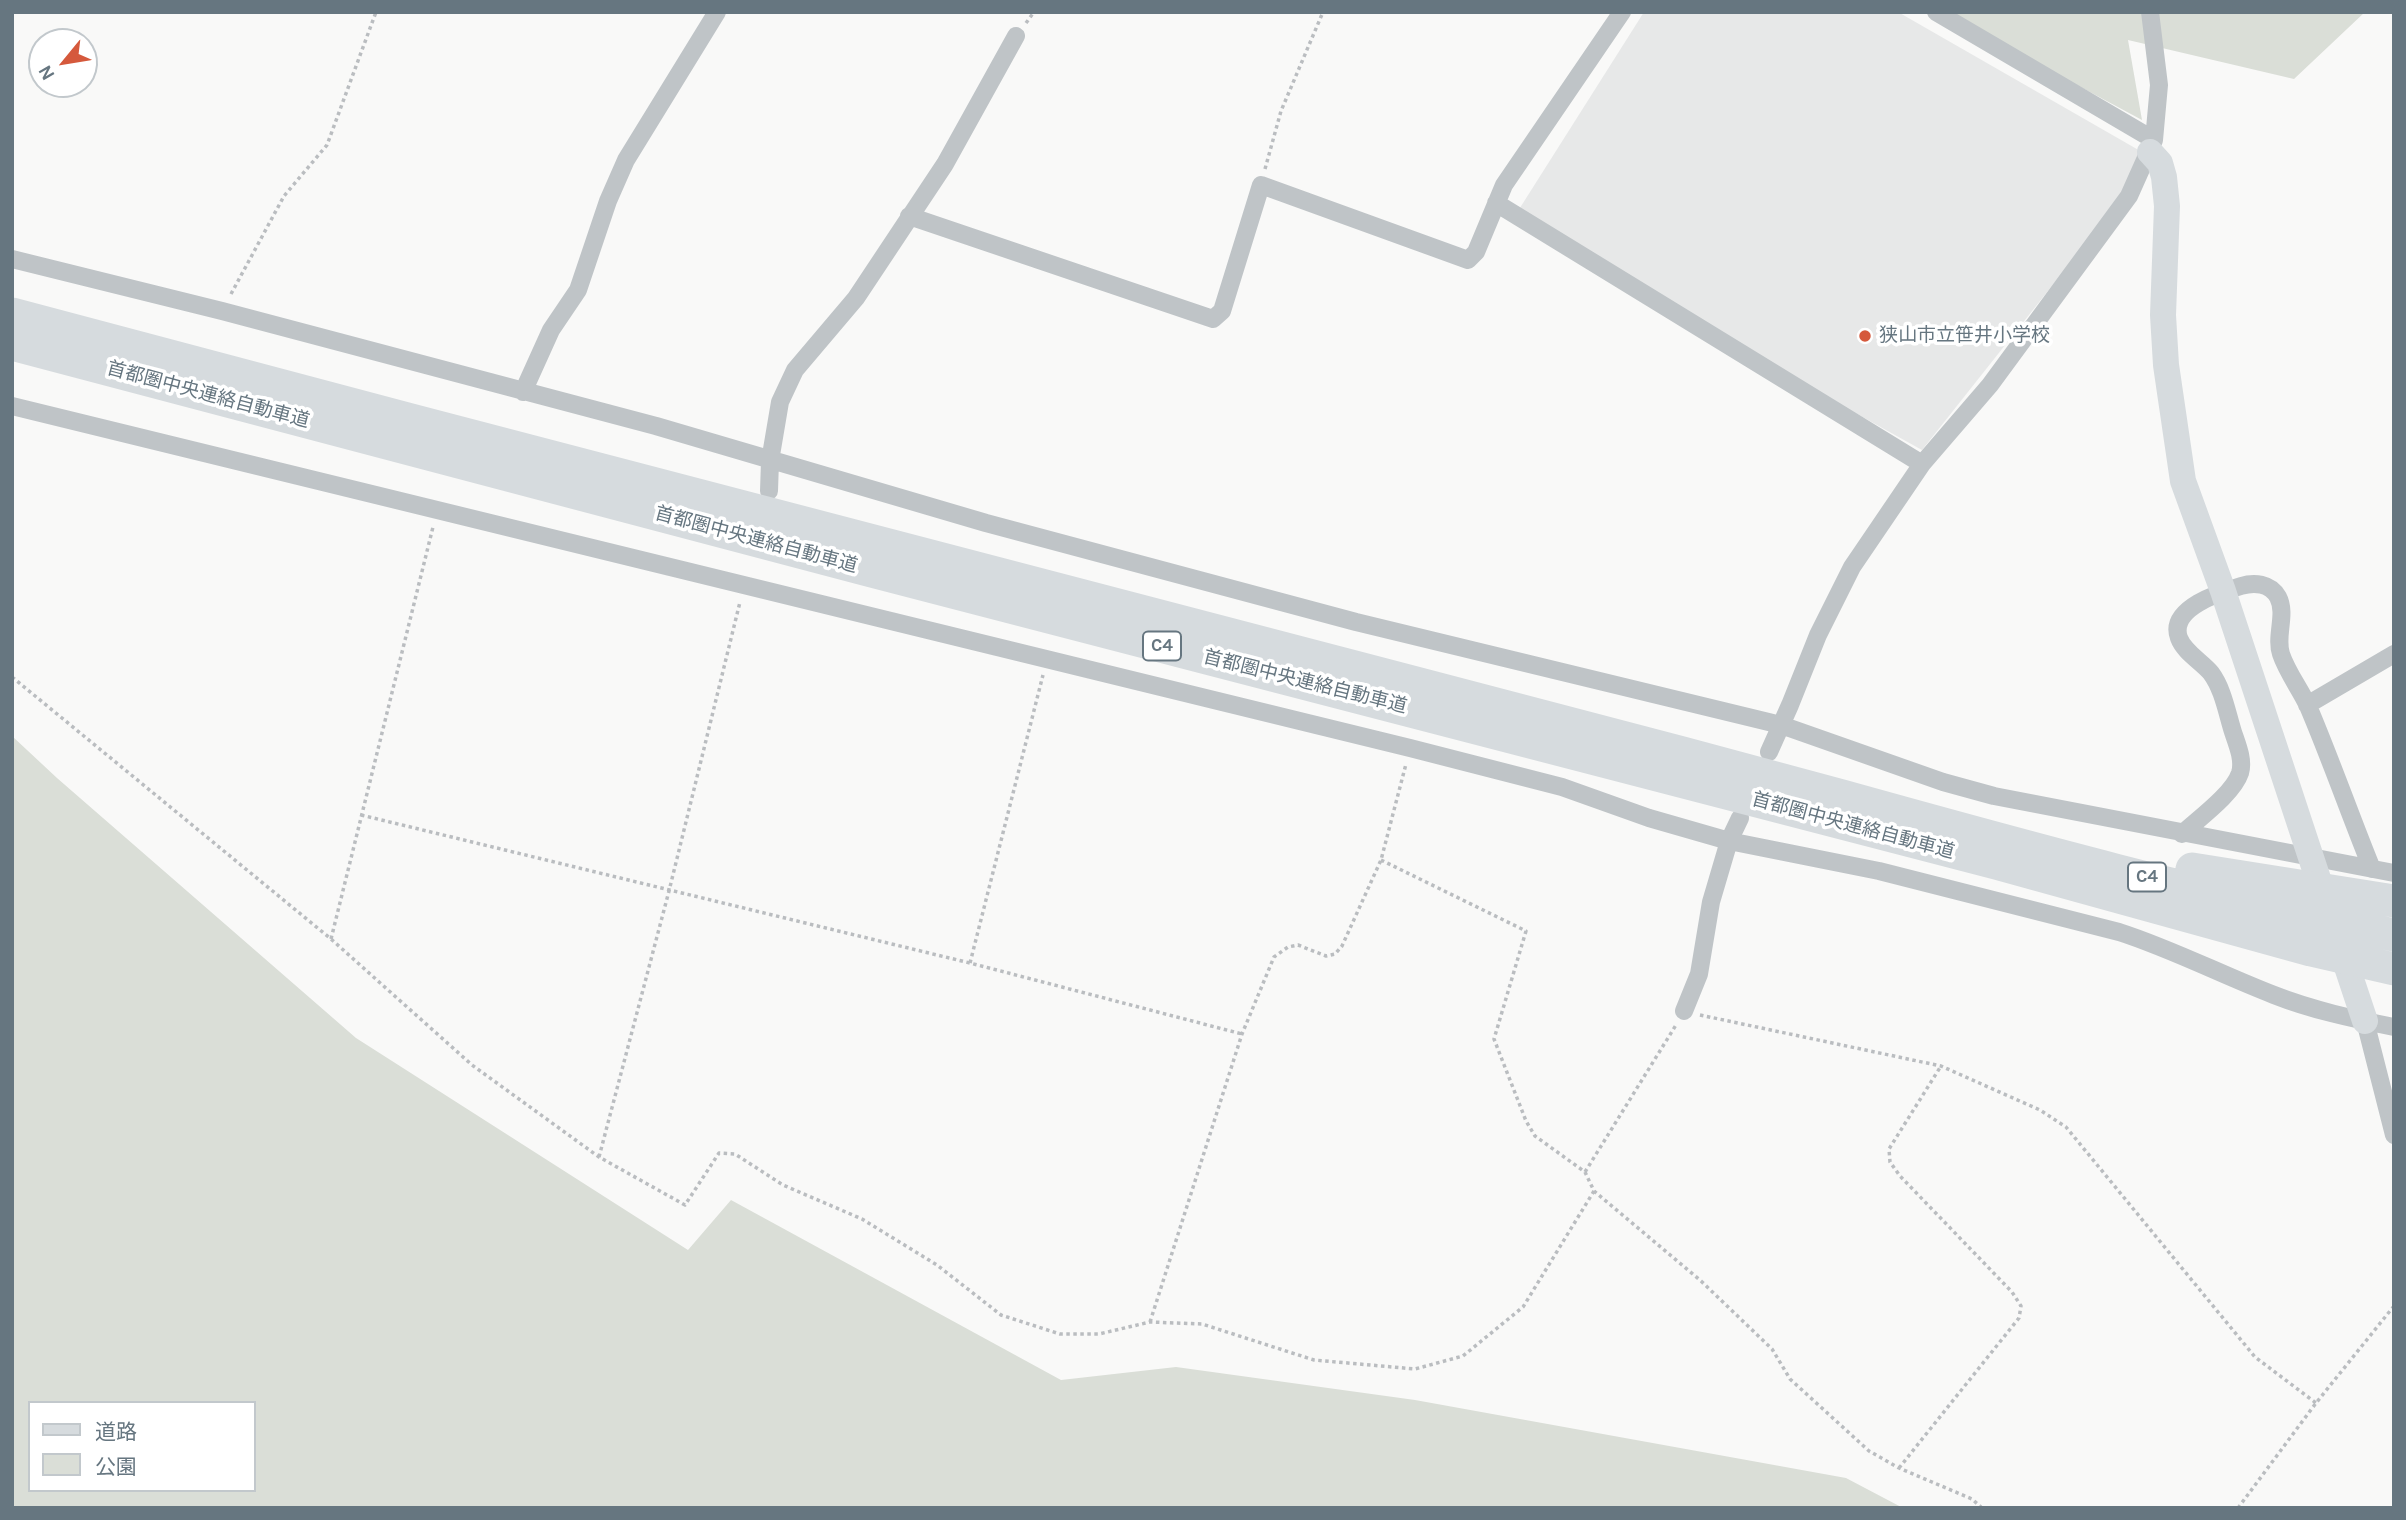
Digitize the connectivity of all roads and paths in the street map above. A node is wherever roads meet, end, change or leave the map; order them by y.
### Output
1 (376, 12) edge
2 (716, 12) edge
3 (1323, 12) edge
4 (1622, 12) edge
5 (1936, 12) edge
6 (2150, 12) edge
7 (1016, 36) dead end
8 (2152, 146) junction
9 (1261, 185) junction
10 (1496, 203) junction
11 (909, 216) junction
12 (12, 259) edge
13 (222, 311) junction
14 (12, 314) edge
15 (12, 344) edge
16 (523, 392) junction
17 (12, 405) edge
18 (770, 461) junction
19 (1922, 464) junction
20 (769, 491) dead end
21 (437, 511) junction
22 (744, 584) junction
23 (2223, 592) junction
24 (2394, 654) edge
25 (1046, 659) junction
26 (12, 677) edge
27 (2307, 705) junction
28 (1781, 724) junction
29 (1410, 748) junction
30 (1769, 752) dead end
31 (361, 816) junction
32 (1740, 818) dead end
33 (2182, 834) junction
34 (1992, 839) junction
35 (1729, 841) junction
36 (1381, 860) junction
37 (2286, 868) junction
38 (2394, 873) edge
39 (2377, 889) edge
40 (669, 891) junction
41 (2386, 933) edge
42 (331, 939) junction
43 (970, 963) junction
44 (2392, 969) edge
45 (1684, 1011) junction
46 (2365, 1021) junction
47 (2394, 1027) edge
48 (1242, 1034) junction
49 (1941, 1066) junction
50 (2394, 1135) edge
51 (599, 1157) junction
52 (1585, 1172) junction
53 (1594, 1191) junction
54 (2394, 1306) edge
55 (1150, 1322) junction
56 (2316, 1403) junction
57 (1899, 1468) junction
58 (1982, 1508) edge
59 (2238, 1508) edge

1 - 13 path
2 - 16 street
3 - 9 path
4 - 10 street
5 - 8 street
6 - 8 street
7 - 11 street
8 - 19 street
8 - 23 street
9 - 10 street
9 - 11 street
10 - 19 street
11 - 18 street
12 - 13 street
13 - 16 street
14 - 34 highway, 首都圏中央連絡自動車道 / C4
15 - 44 highway, 首都圏中央連絡自動車道 / C4
16 - 18 street
17 - 21 street
18 - 20 street
18 - 28 street
19 - 28 street
21 - 22 street
21 - 31 path
22 - 25 street
22 - 40 path
23 - 27 street
23 - 33 street
23 - 46 street
24 - 27 street
25 - 29 street
25 - 43 path
26 - 42 path
27 - 39 street
28 - 30 street
28 - 33 street
29 - 35 street
29 - 36 path
31 - 40 path
31 - 42 path
32 - 35 street
33 - 37 street
34 - 37 highway
34 - 41 highway, 首都圏中央連絡自動車道 / C4
35 - 45 street
35 - 46 street
36 - 48 path
36 - 52 path
37 - 39 highway
37 - 39 street
38 - 39 street
40 - 43 path
40 - 51 path
42 - 51 path
43 - 48 path
45 - 49 path
45 - 52 path
46 - 47 street
46 - 50 street
48 - 55 path
49 - 56 path
49 - 57 path
51 - 55 path
52 - 53 path
53 - 55 path
53 - 57 path
54 - 56 path
56 - 59 path
57 - 58 path

